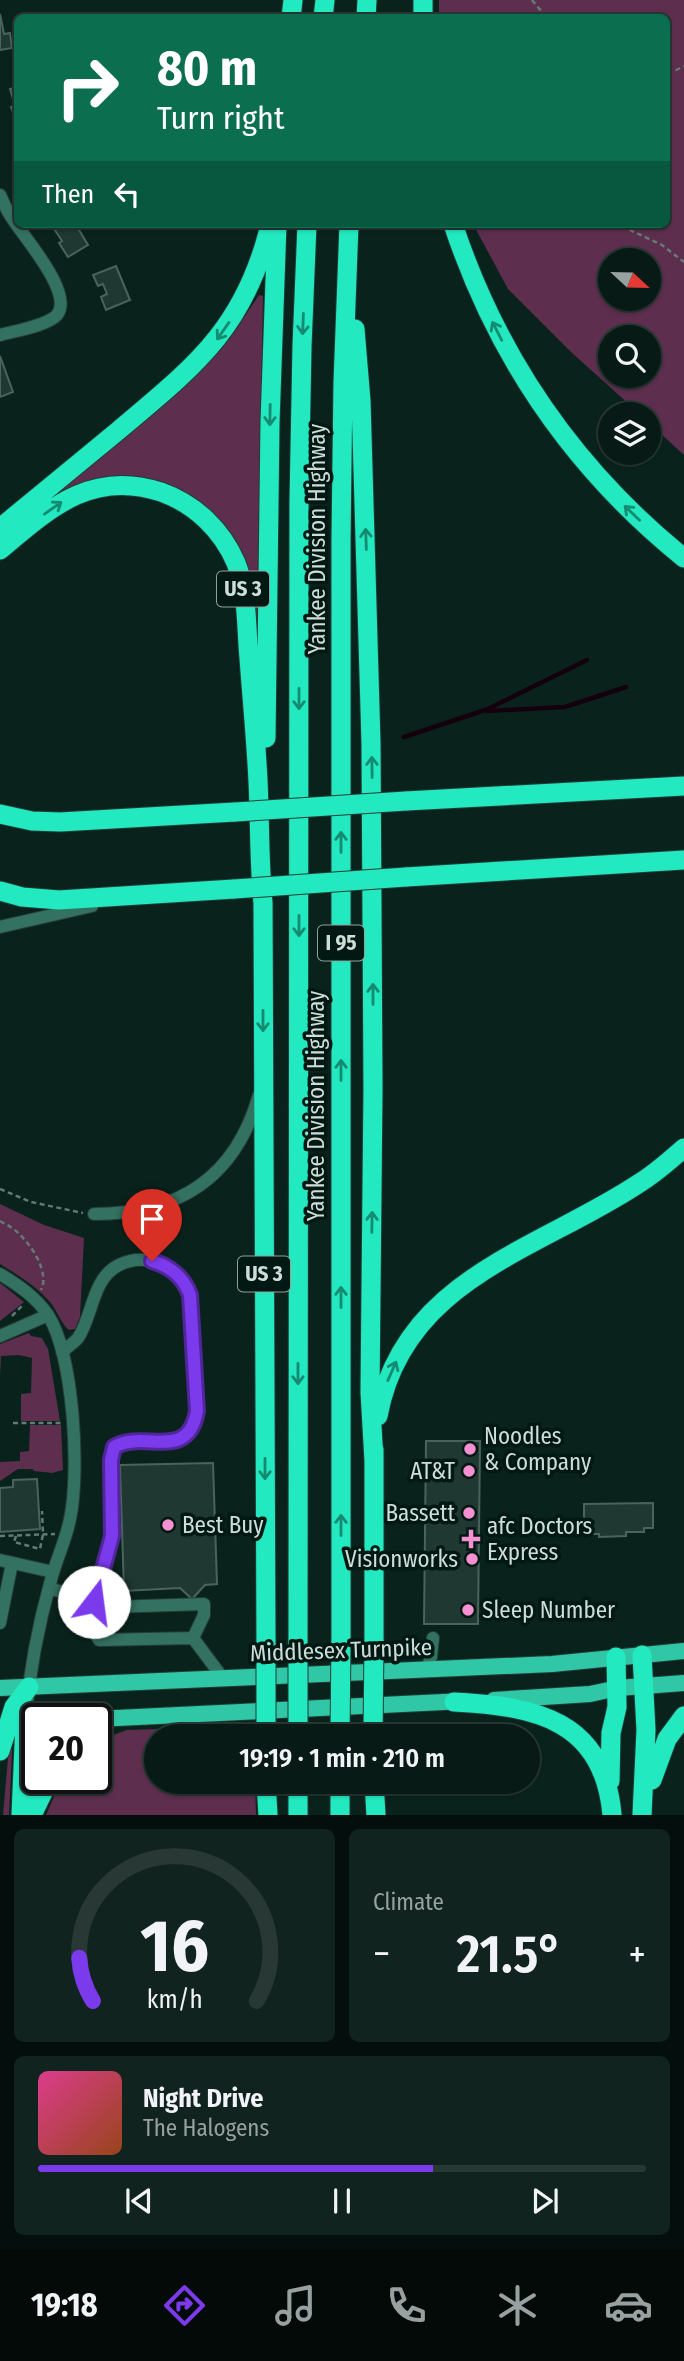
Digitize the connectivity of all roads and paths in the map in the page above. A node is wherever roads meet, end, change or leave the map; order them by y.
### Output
1 (533, 0) edge
2 (544, 14) edge
3 (0, 195) edge
4 (14, 221) edge
5 (19, 228) edge
6 (269, 228) edge
7 (277, 228) edge
8 (307, 228) edge
9 (454, 228) edge
10 (628, 228) edge
11 (348, 234) edge
12 (684, 262) edge
13 (0, 335) edge
14 (0, 528) edge
15 (0, 550) edge
16 (684, 558) edge
17 (684, 786) edge
18 (0, 814) edge
19 (684, 860) edge
20 (0, 891) edge
21 (144, 895) junction
22 (263, 903) junction
23 (0, 927) edge
24 (263, 1067) junction
25 (684, 1148) edge
26 (0, 1189) edge
27 (94, 1214) joint
28 (0, 1221) edge
29 (0, 1274) edge
30 (39, 1293) dead end
31 (25, 1303) dead end
32 (48, 1315) junction
33 (8, 1319) dead end
34 (0, 1336) edge
35 (62, 1352) junction
36 (13, 1423) dead end
37 (58, 1423) dead end
38 (374, 1461) junction
39 (42, 1511) dead end
40 (43, 1534) junction
41 (55, 1534) dead end
42 (0, 1536) edge
43 (16, 1536) junction
44 (6, 1562) edge
45 (53, 1572) junction
46 (48, 1588) junction
47 (3, 1597) edge
48 (94, 1602) junction
49 (0, 1623) edge
50 (193, 1638) junction
51 (433, 1639) dead end
52 (684, 1651) edge
53 (642, 1655) junction
54 (616, 1657) junction
55 (427, 1669) junction
56 (222, 1677) junction
57 (684, 1683) edge
58 (643, 1686) junction
59 (29, 1687) junction
60 (0, 1688) edge
61 (618, 1688) junction
62 (454, 1702) junction
63 (684, 1716) edge
64 (112, 1720) edge
65 (17, 1722) edge
66 (266, 1724) edge
67 (298, 1724) edge
68 (341, 1724) edge
69 (373, 1724) edge
70 (0, 1751) edge
71 (42, 1794) edge
72 (266, 1794) edge
73 (298, 1794) edge
74 (340, 1794) edge
75 (373, 1794) edge
76 (375, 1794) edge
77 (612, 1810) edge
78 (21, 1815) edge
79 (32, 1815) edge
80 (266, 1815) edge
81 (298, 1815) edge
82 (340, 1815) edge
83 (370, 1815) edge
84 (376, 1815) edge
85 (643, 1815) edge

1 - 2 path
3 - 4 street
5 - 13 street
6 -> 14 highway
7 -> 22 highway
8 -> 67 highway, Yankee Division Highway / I 95, bridge
16 -> 9 highway
10 - 12 path
38 -> 11 highway
68 -> 11 highway, Yankee Division Highway / I 95, bridge
15 -> 22 highway, US 3
17 - 18 highway, bridge
19 - 21 highway, bridge
20 - 21 highway
21 - 23 street
22 -> 24 highway, US 3
24 - 27 street
24 -> 66 highway, US 3, bridge
38 -> 25 highway
26 - 27 path
28 - 30 path
29 - 32 street
31 - 33 path
32 - 34 street
32 - 35 street
35 - 45 street
35 - 48 street
36 - 37 path
38 - 69 highway, bridge
39 - 40 path
40 - 41 path
40 - 43 path
40 - 43 path
42 - 43 path
44 - 45 street
44 - 47 street
45 - 46 street
46 - 48 street
46 - 59 street
47 - 49 street
48 - 50 street
48 - 50 street
50 - 56 street
51 - 55 street
52 - 53 main road, Middlesex Turnpike
53 - 54 main road, Middlesex Turnpike
53 - 58 highway
54 - 55 main road, Middlesex Turnpike
54 - 61 highway
55 - 56 main road, Middlesex Turnpike
56 - 59 main road, Middlesex Turnpike
57 - 58 main road
58 - 61 main road
58 - 85 highway
59 - 60 main road, Middlesex Turnpike
59 - 65 highway
61 - 62 main road
61 - 77 highway
62 - 64 main road
62 - 77 highway
63 - 85 highway
65 - 70 highway
65 - 78 highway
71 - 79 highway
72 - 80 highway
73 - 81 highway
74 - 82 highway
75 - 83 highway
76 - 84 highway

